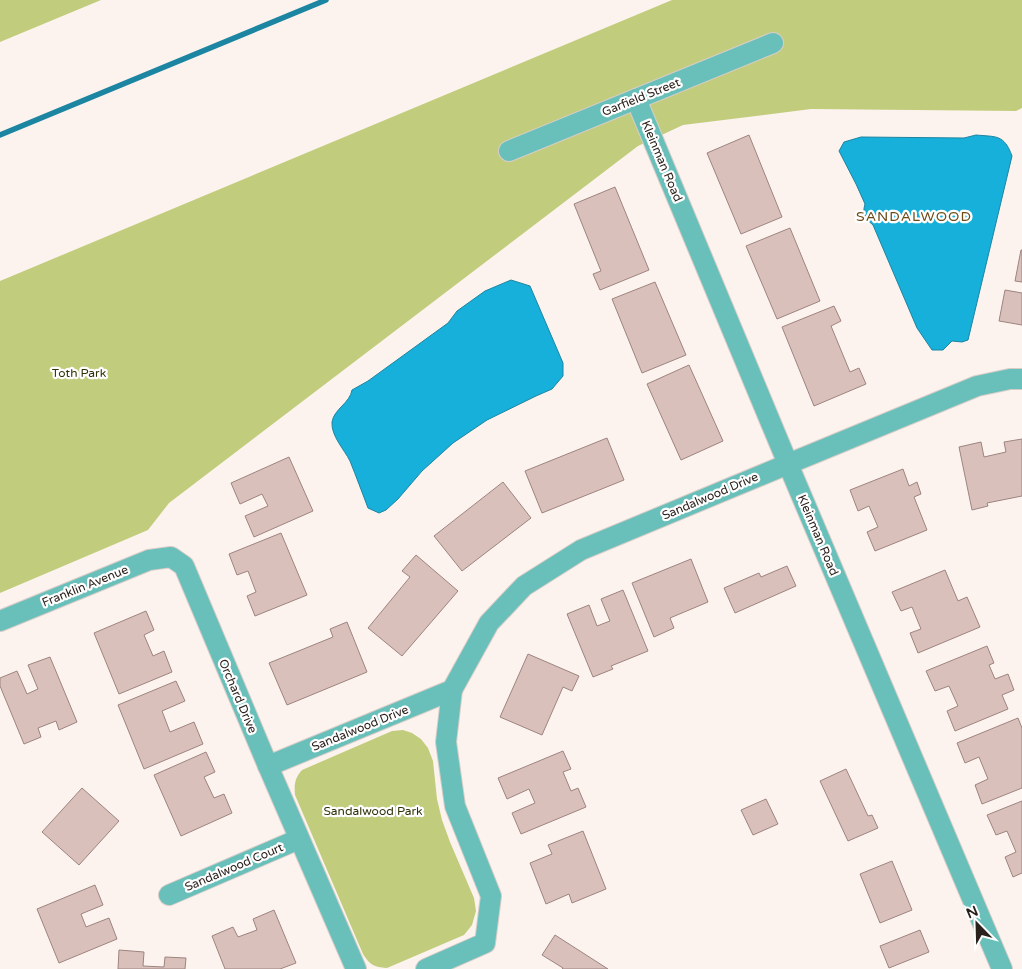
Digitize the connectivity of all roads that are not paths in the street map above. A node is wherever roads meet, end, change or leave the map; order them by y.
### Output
1 (773, 43) dead end
2 (636, 99) junction
3 (509, 151) dead end
4 (1022, 379) edge
5 (788, 464) junction
6 (172, 557) joint
7 (0, 621) edge
8 (452, 690) junction
9 (268, 766) junction
10 (299, 839) junction
11 (169, 895) dead end
12 (356, 969) edge
13 (426, 969) edge
14 (1002, 969) edge

1 - 2 street, Garfield Street
2 - 3 street, Garfield Street
2 - 5 street, Kleinman Road
4 - 5 street, Sandalwood Drive
5 - 8 street, Sandalwood Drive
5 - 14 street, Kleinman Road
6 - 7 street, Franklin Avenue
6 - 9 street, Orchard Drive
8 - 9 street, Sandalwood Drive
8 - 13 street, Sandalwood Drive
9 - 10 street, Orchard Drive
10 - 11 street, Sandalwood Court
10 - 12 street

